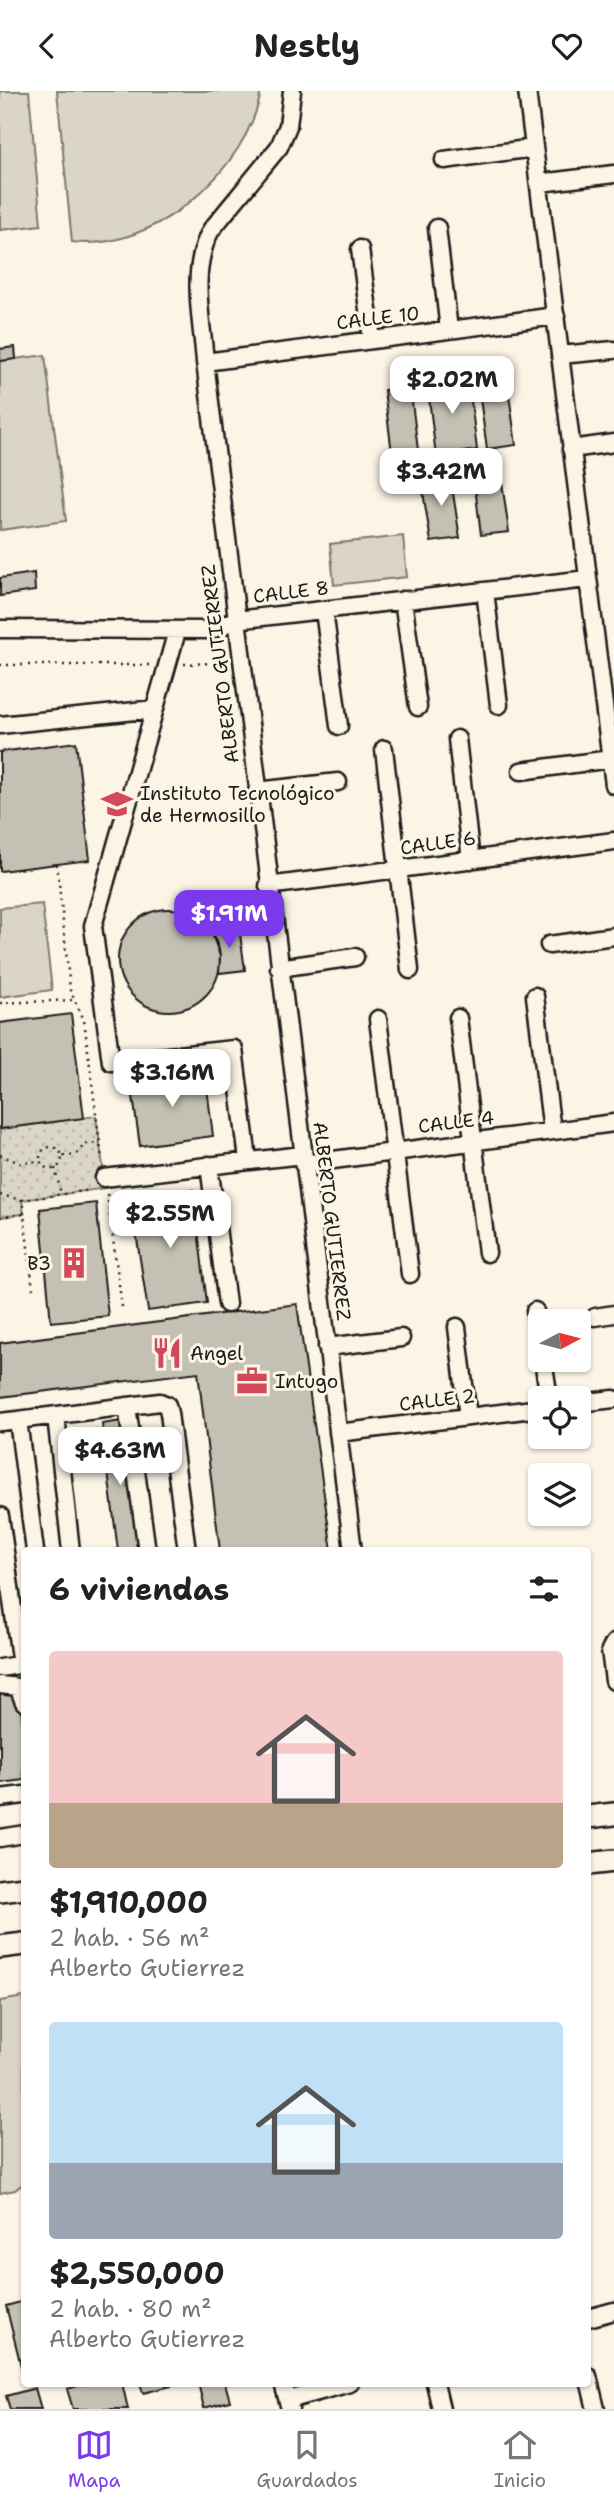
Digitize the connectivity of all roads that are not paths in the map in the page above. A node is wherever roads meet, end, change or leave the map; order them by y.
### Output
1 (292, 91) edge
2 (527, 91) edge
3 (534, 148) junction
4 (444, 160) dead end
5 (614, 174) edge
6 (540, 183) junction
7 (437, 228) dead end
8 (359, 249) dead end
9 (556, 316) junction
10 (449, 330) junction
11 (372, 340) junction
12 (614, 350) edge
13 (560, 355) junction
14 (205, 362) junction
15 (614, 443) edge
16 (571, 449) junction
17 (587, 579) junction
18 (485, 591) junction
19 (403, 600) junction
20 (324, 610) junction
21 (236, 620) junction
22 (0, 629) edge
23 (177, 631) junction
24 (499, 705) dead end
25 (418, 707) dead end
26 (155, 709) junction
27 (609, 711) edge
28 (0, 725) edge
29 (339, 726) dead end
30 (457, 739) dead end
31 (384, 749) dead end
32 (611, 759) junction
33 (521, 771) dead end
34 (338, 782) dead end
35 (614, 785) edge
36 (257, 791) junction
37 (614, 841) edge
38 (471, 859) junction
39 (399, 869) junction
40 (268, 886) junction
41 (614, 936) edge
42 (549, 945) dead end
43 (355, 957) dead end
44 (279, 968) junction
45 (410, 970) dead end
46 (535, 996) dead end
47 (458, 1018) dead end
48 (378, 1019) dead end
49 (614, 1123) edge
50 (552, 1131) junction
51 (472, 1142) junction
52 (394, 1152) junction
53 (248, 1160) junction
54 (302, 1160) junction
55 (209, 1165) junction
56 (105, 1183) road end
57 (487, 1253) dead end
58 (410, 1275) dead end
59 (227, 1304) dead end
60 (614, 1314) edge
61 (595, 1317) dead end
62 (457, 1327) dead end
63 (401, 1338) dead end
64 (327, 1347) junction
65 (614, 1399) edge
66 (591, 1402) edge
67 (127, 1406) junction
68 (528, 1410) edge
69 (56, 1416) junction
70 (468, 1417) junction
71 (18, 1420) junction
72 (0, 1422) edge
73 (338, 1433) junction
74 (0, 1516) edge
75 (34, 1547) edge
76 (71, 1547) edge
77 (146, 1547) edge
78 (186, 1547) edge
79 (352, 1547) edge
80 (12, 1587) edge
81 (614, 1643) edge
82 (21, 1650) edge
83 (21, 1664) edge
84 (0, 1668) edge
85 (614, 1681) edge
86 (0, 1685) edge
87 (21, 1694) edge
88 (21, 1795) edge
89 (0, 1798) edge
90 (614, 1814) edge
91 (591, 1817) edge
92 (21, 1834) edge
93 (0, 1838) edge
94 (614, 1861) edge
95 (591, 1864) edge
96 (21, 1888) edge
97 (0, 1891) edge
98 (21, 1944) edge
99 (0, 1947) edge
100 (614, 2311) edge
101 (591, 2317) edge
102 (284, 2387) edge
103 (339, 2387) edge
104 (436, 2387) edge
105 (591, 2387) edge
106 (289, 2405) edge
107 (441, 2409) edge
108 (596, 2409) edge

1 - 14 street, ALBERTO GUTIERREZ
2 - 3 street
3 - 4 street
3 - 6 street
5 - 6 street
6 - 9 street
7 - 10 street
8 - 11 street
9 - 10 street, CALLE 10
9 - 13 street
10 - 11 street, CALLE 10
11 - 14 street, CALLE 10
12 - 13 street
13 - 16 street
14 - 21 street, ALBERTO GUTIERREZ
15 - 16 street
16 - 17 street
17 - 18 street, CALLE 8
17 - 27 street
18 - 19 street, CALLE 8
18 - 24 street
19 - 20 street, CALLE 8
19 - 25 street
20 - 21 street, CALLE 8
20 - 29 street
21 - 23 street, CALLE 8
21 - 36 street, ALBERTO GUTIERREZ
22 - 23 street, CALLE 8
23 - 26 street
26 - 28 street
26 - 53 street
27 - 32 street
30 - 38 street
31 - 39 street
32 - 33 street
32 - 35 street
34 - 36 street
36 - 40 street, ALBERTO GUTIERREZ
37 - 38 street, CALLE 6
38 - 39 street, CALLE 6
39 - 40 street, CALLE 6
39 - 45 street
40 - 44 street, ALBERTO GUTIERREZ
41 - 42 street
43 - 44 street
44 - 54 street, ALBERTO GUTIERREZ
46 - 50 street
47 - 51 street
48 - 52 street
49 - 50 street, CALLE 4
50 - 51 street, CALLE 4
51 - 52 street, CALLE 4
51 - 57 street
52 - 54 street, CALLE 4
52 - 58 street
53 - 54 street, CALLE 4
53 - 55 street, CALLE 4
54 - 64 street, ALBERTO GUTIERREZ
55 - 56 street, CALLE 4
55 - 59 street
60 - 61 street
62 - 70 street
63 - 64 street
64 - 73 street, ALBERTO GUTIERREZ
65 - 66 street
67 - 69 street
67 - 77 street
67 - 78 street
68 - 70 street, CALLE 2
69 - 71 street
69 - 76 street
70 - 73 street, CALLE 2
71 - 72 street
71 - 75 street
73 - 79 street, ALBERTO GUTIERREZ
74 - 80 street
80 - 82 street
81 - 85 street
83 - 84 street
86 - 87 street
88 - 89 street
90 - 91 main road
92 - 93 street
94 - 95 main road
96 - 97 main road
98 - 99 main road
100 - 101 street
102 - 106 street
103 - 106 street
104 - 107 street
105 - 108 street

